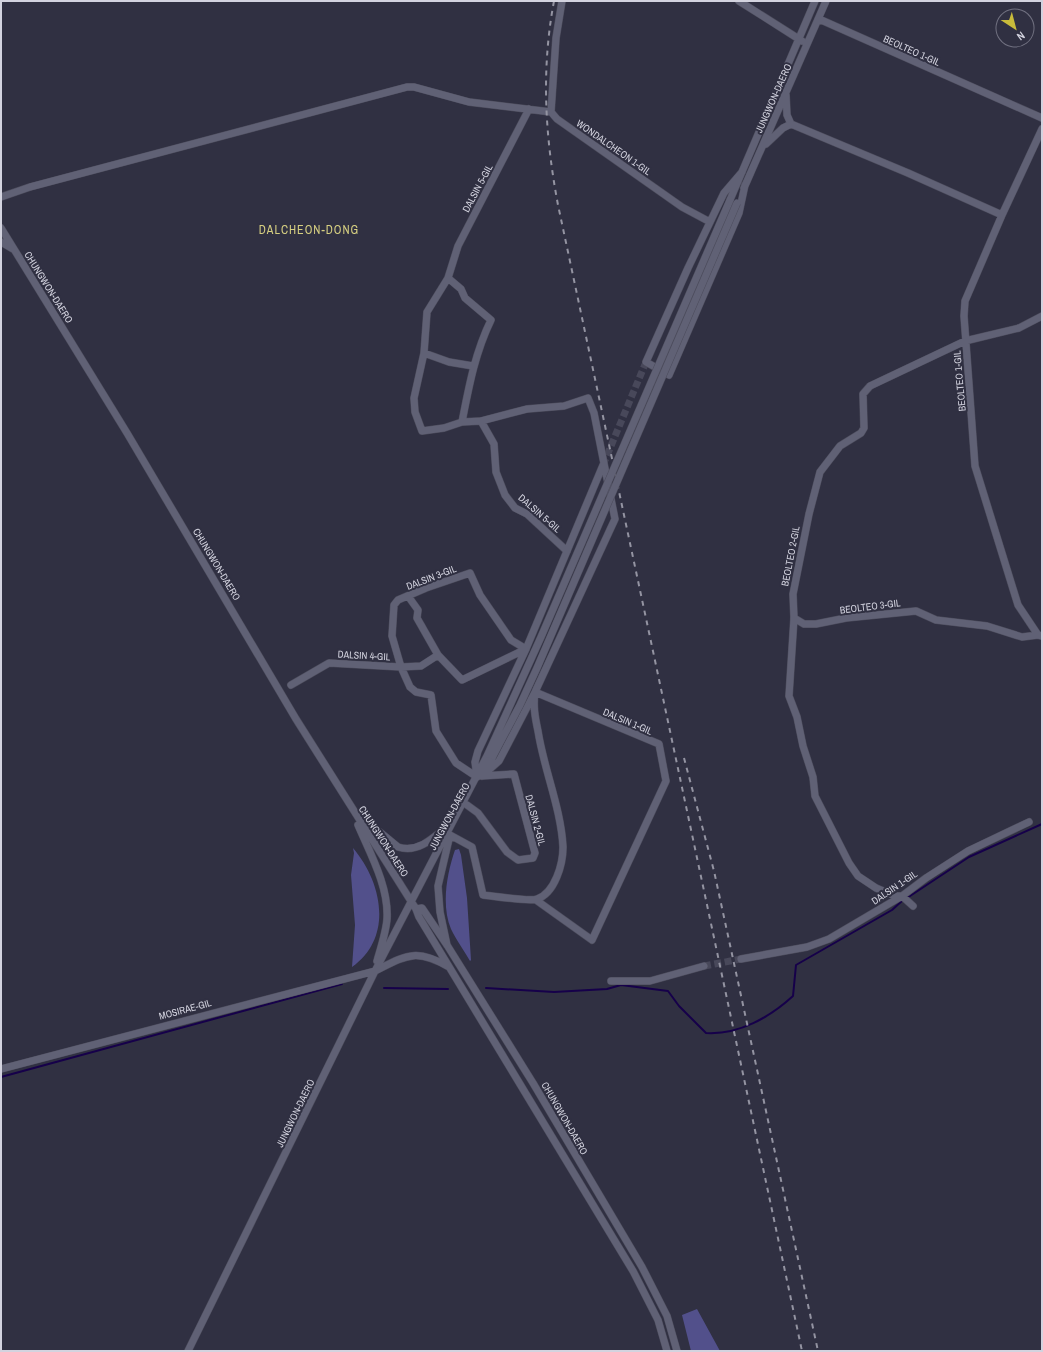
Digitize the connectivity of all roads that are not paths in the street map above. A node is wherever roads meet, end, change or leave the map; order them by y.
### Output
1 (562, 1) edge
2 (739, 1) edge
3 (815, 1) edge
4 (826, 1) edge
5 (819, 19) junction
6 (799, 39) junction
7 (808, 45) junction
8 (786, 95) junction
9 (529, 109) junction
10 (551, 112) junction
11 (1042, 118) edge
12 (791, 124) junction
13 (1042, 129) edge
14 (763, 147) junction
15 (742, 172) junction
16 (745, 185) junction
17 (1, 197) edge
18 (733, 202) junction
19 (1002, 215) junction
20 (710, 222) junction
21 (1, 228) edge
22 (1, 242) edge
23 (14, 250) junction
24 (448, 278) junction
25 (1042, 316) edge
26 (965, 341) junction
27 (424, 353) junction
28 (473, 366) junction
29 (482, 421) junction
30 (462, 422) junction
31 (603, 465) junction
32 (567, 551) junction
33 (408, 596) junction
34 (794, 618) junction
35 (1040, 636) edge
36 (526, 649) junction
37 (438, 655) junction
38 (401, 667) junction
39 (291, 685) dead end
40 (535, 692) junction
41 (480, 777) junction
42 (467, 805) junction
43 (352, 809) junction
44 (455, 819) junction
45 (1029, 822) dead end
46 (450, 836) junction
47 (421, 884) junction
48 (902, 896) junction
49 (411, 900) junction
50 (536, 900) junction
51 (913, 906) dead end
52 (416, 909) junction
53 (447, 945) junction
54 (741, 959) tunnel mouth
55 (704, 966) tunnel mouth
56 (449, 967) junction
57 (375, 971) junction
58 (611, 981) dead end
59 (1, 1069) edge
60 (188, 1351) edge
61 (667, 1351) edge
62 (677, 1351) edge

1 - 10 street
2 - 6 street
3 - 6 street, JUNGWON-DAERO
4 - 5 street, JUNGWON-DAERO
5 - 7 street, JUNGWON-DAERO
5 - 11 street, BEOLTEO 1-GIL
6 - 7 street
6 - 15 street, JUNGWON-DAERO
7 - 8 street, JUNGWON-DAERO
8 - 12 street
8 - 14 street, JUNGWON-DAERO
9 - 10 street
9 - 17 street
9 - 24 street, DALSIN 5-GIL
10 - 20 street, WONDALCHEON 1-GIL
12 - 14 street
12 - 19 street
13 - 19 street, BEOLTEO 1-GIL
14 - 16 street, JUNGWON-DAERO
15 - 18 street, JUNGWON-DAERO
15 - 20 street
16 - 18 street, JUNGWON-DAERO
16 - 20 street
18 - 41 street, JUNGWON-DAERO, bridge
19 - 26 street, BEOLTEO 1-GIL
21 - 23 street, CHUNGWON-DAERO
22 - 23 street
23 - 43 street, CHUNGWON-DAERO
24 - 27 street, DALSIN 5-GIL
24 - 28 street
25 - 26 street, BEOLTEO 2-GIL
26 - 34 street, BEOLTEO 2-GIL
26 - 35 street, BEOLTEO 1-GIL
27 - 28 street
27 - 30 street, DALSIN 5-GIL
28 - 30 street
29 - 30 street, DALSIN 5-GIL
29 - 31 street, DALSIN 5-GIL
29 - 32 street, DALSIN 5-GIL
31 - 32 street
31 - 40 street
32 - 36 street
33 - 36 street, DALSIN 3-GIL
33 - 37 street
33 - 38 street, DALSIN 3-GIL
34 - 35 street, BEOLTEO 3-GIL
34 - 48 street, BEOLTEO 2-GIL
36 - 37 street
36 - 41 street
37 - 38 street, DALSIN 4-GIL
38 - 39 street, DALSIN 4-GIL
38 - 41 street, DALSIN 3-GIL
40 - 41 street
40 - 50 street
40 - 50 street, DALSIN 1-GIL
41 - 42 street, JUNGWON-DAERO
41 - 42 street, DALSIN 2-GIL
41 - 44 street, JUNGWON-DAERO
42 - 46 street, JUNGWON-DAERO
43 - 44 street
43 - 49 street, CHUNGWON-DAERO
43 - 57 street
44 - 47 street, JUNGWON-DAERO
45 - 48 street, DALSIN 1-GIL
46 - 47 street, JUNGWON-DAERO
46 - 50 street, DALSIN 1-GIL
46 - 53 street
47 - 49 street, JUNGWON-DAERO
48 - 51 street
48 - 54 street, DALSIN 1-GIL
49 - 52 street, CHUNGWON-DAERO
49 - 57 street, JUNGWON-DAERO
52 - 53 street, CHUNGWON-DAERO
52 - 56 street, CHUNGWON-DAERO
53 - 62 street, CHUNGWON-DAERO
55 - 58 street
56 - 57 street, MOSIRAE-GIL
56 - 61 street, CHUNGWON-DAERO
57 - 59 street, MOSIRAE-GIL
57 - 60 street, JUNGWON-DAERO

